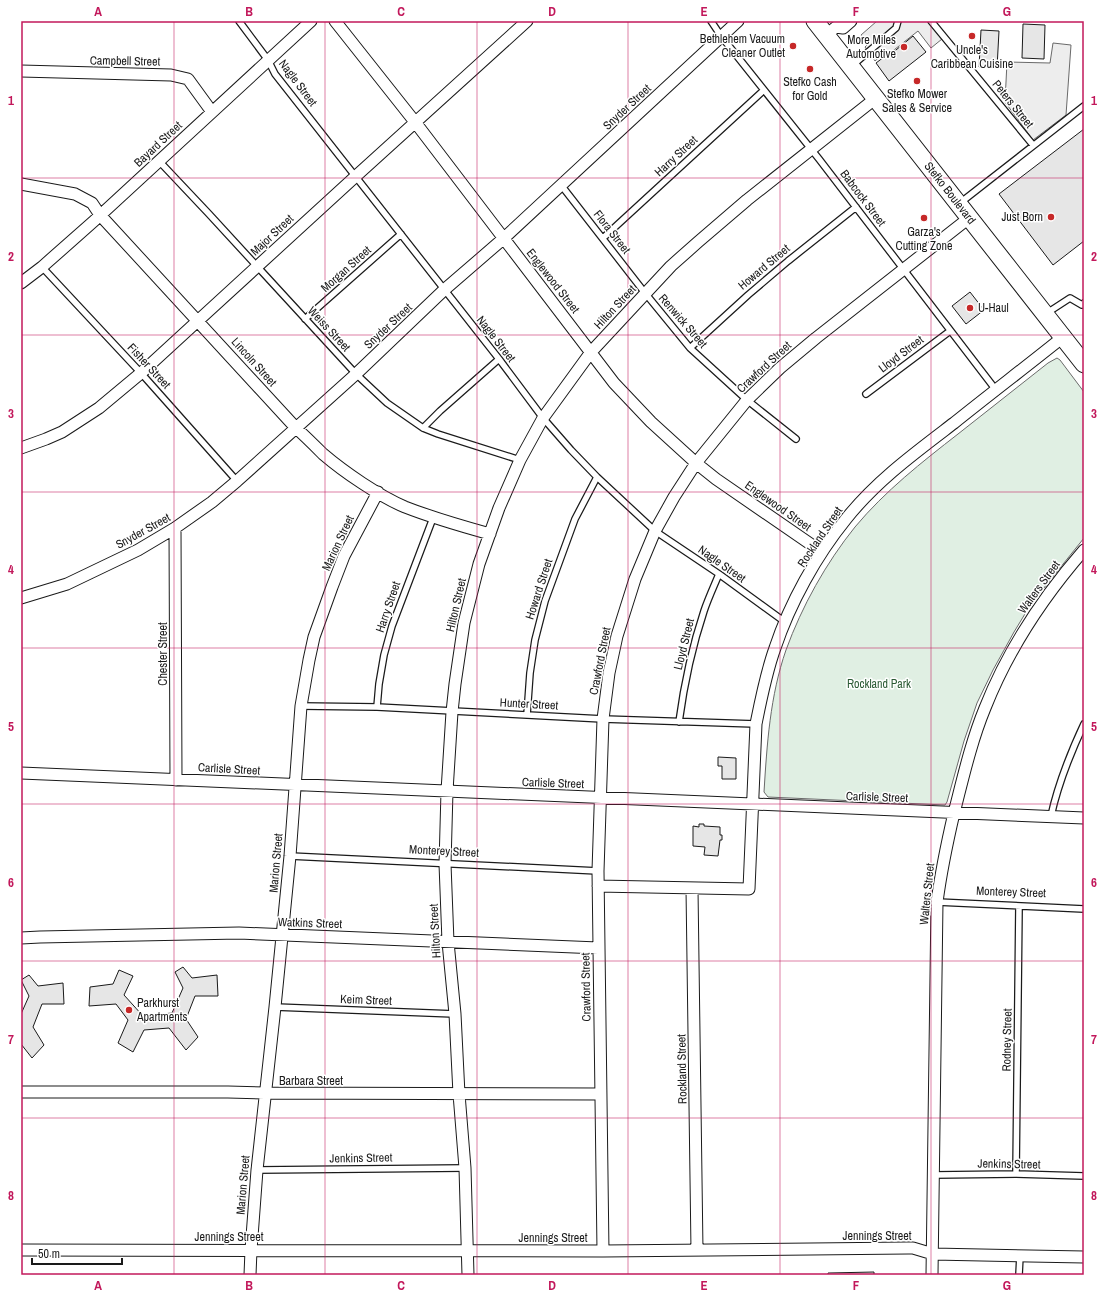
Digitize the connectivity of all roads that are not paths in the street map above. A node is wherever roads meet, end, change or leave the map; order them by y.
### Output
1 (239, 21) edge
2 (311, 21) edge
3 (335, 21) edge
4 (527, 21) edge
5 (711, 21) edge
6 (738, 21) edge
7 (815, 21) edge
8 (851, 21) edge
9 (898, 21) edge
10 (931, 21) edge
11 (833, 28) edge
12 (721, 36) junction
13 (268, 60) junction
14 (851, 66) junction
15 (21, 71) edge
16 (764, 90) junction
17 (876, 98) junction
18 (1084, 106) edge
19 (212, 112) junction
20 (415, 122) junction
21 (1033, 145) junction
22 (812, 150) junction
23 (159, 161) junction
24 (356, 176) junction
25 (21, 184) edge
26 (562, 185) junction
27 (959, 204) junction
28 (856, 207) junction
29 (100, 215) junction
30 (969, 218) junction
31 (401, 234) junction
32 (603, 238) junction
33 (503, 239) junction
34 (257, 266) junction
35 (42, 267) junction
36 (903, 269) junction
37 (21, 283) edge
38 (444, 290) junction
39 (646, 293) junction
40 (1083, 306) edge
41 (1045, 315) junction
42 (305, 320) junction
43 (198, 321) junction
44 (950, 331) junction
45 (1063, 337) junction
46 (690, 348) junction
47 (592, 352) junction
48 (499, 359) junction
49 (1084, 364) edge
50 (141, 373) junction
51 (356, 374) junction
52 (996, 390) junction
53 (866, 394) dead end
54 (747, 400) junction
55 (543, 418) junction
56 (296, 428) junction
57 (423, 428) junction
58 (796, 439) dead end
59 (21, 448) edge
60 (520, 460) junction
61 (696, 463) junction
62 (597, 477) junction
63 (237, 481) junction
64 (378, 492) junction
65 (433, 518) junction
66 (175, 528) junction
67 (655, 531) junction
68 (490, 534) junction
69 (1084, 550) edge
70 (822, 552) junction
71 (719, 574) junction
72 (21, 598) edge
73 (785, 622) junction
74 (301, 706) junction
75 (377, 707) junction
76 (452, 712) junction
77 (527, 715) junction
78 (603, 719) junction
79 (679, 722) junction
80 (756, 724) junction
81 (1084, 724) edge
82 (21, 773) edge
83 (176, 780) junction
84 (294, 785) junction
85 (447, 791) junction
86 (599, 798) junction
87 (752, 805) junction
88 (954, 813) junction
89 (1051, 816) junction
90 (1084, 818) edge
91 (290, 856) junction
92 (445, 864) junction
93 (598, 871) junction
94 (598, 886) junction
95 (692, 888) junction
96 (937, 902) junction
97 (1019, 906) junction
98 (1084, 909) edge
99 (282, 935) junction
100 (21, 938) edge
101 (448, 942) junction
102 (598, 948) junction
103 (275, 1007) junction
104 (455, 1014) junction
105 (21, 1092) edge
106 (265, 1093) junction
107 (459, 1094) junction
108 (601, 1094) junction
109 (465, 1168) junction
110 (256, 1170) junction
111 (1016, 1174) junction
112 (934, 1175) junction
113 (1084, 1176) edge
114 (21, 1250) edge
115 (251, 1250) junction
116 (697, 1250) junction
117 (468, 1251) junction
118 (603, 1251) junction
119 (933, 1254) junction
120 (1020, 1255) junction
121 (1084, 1257) edge
122 (250, 1275) edge
123 (468, 1275) edge
124 (932, 1275) edge
125 (1020, 1275) edge

1 - 13 lane, Nagle Street
2 - 13 street, Bayard Street
3 - 20 street, Englewood Street
4 - 20 street, Major Street
5 - 12 lane, Babcock Street
6 - 12 street, Snyder Street
7 - 11 main road, Stefko Boulevard
8 - 11 street
9 - 14 lane
10 - 21 lane, Peters Street
11 - 14 main road, Stefko Boulevard
12 - 16 lane, Babcock Street
12 - 26 street, Snyder Street
13 - 19 street, Bayard Street
13 - 24 lane, Nagle Street
14 - 17 main road, Stefko Boulevard
15 - 19 street, Campbell Street
16 - 22 lane, Babcock Street
16 - 32 lane, Harry Street
17 - 22 street, Hilton Street
17 - 27 main road, Stefko Boulevard
18 - 21 lane
19 - 23 street, Bayard Street
20 - 24 street, Major Street
20 - 33 street, Englewood Street
21 - 27 lane
22 - 28 lane, Babcock Street
22 - 39 street, Hilton Street
23 - 29 street, Bayard Street
23 - 34 lane, Weiss Street
24 - 31 lane, Nagle Street
24 - 34 street, Major Street
25 - 29 street, Lincoln Street
26 - 32 lane, Flora Street
26 - 33 street, Snyder Street
27 - 30 main road, Stefko Boulevard
28 - 36 lane, Babcock Street
28 - 46 lane, Howard Street
29 - 35 street, Bayard Street
29 - 43 street, Lincoln Street
30 - 36 street, Crawford Street
30 - 41 main road, Stefko Boulevard
31 - 38 lane, Nagle Street
31 - 42 lane, Morgan Street
32 - 39 lane, Flora Street
33 - 38 street, Snyder Street
33 - 47 street, Englewood Street
34 - 42 lane, Weiss Street
34 - 43 street, Major Street
35 - 37 street, Bayard Street
35 - 50 lane, Fisher Street
36 - 44 lane, Babcock Street
36 - 54 street, Crawford Street
38 - 48 lane, Nagle Street
38 - 51 street, Snyder Street
39 - 46 lane, Renwick Street
39 - 47 street, Hilton Street
40 - 41 lane
41 - 45 main road, Stefko Boulevard
42 - 51 lane, Weiss Street
43 - 50 street, Major Street
43 - 56 street, Lincoln Street
44 - 52 lane, Babcock Street
44 - 53 lane, Lloyd Street
45 - 49 main road, Stefko Boulevard
45 - 52 street, Rockland Street
46 - 54 lane, Renwick Street
47 - 55 street, Hilton Street
47 - 61 street, Englewood Street
48 - 55 lane, Nagle Street
48 - 57 lane
50 - 59 street, Major Street
50 - 63 lane, Fisher Street
51 - 56 street, Snyder Street
51 - 57 lane, Weiss Street
52 - 70 street, Rockland Street
54 - 58 lane, Renwick Street
54 - 61 street, Crawford Street
55 - 60 street, Hilton Street
55 - 62 lane, Nagle Street
56 - 63 street, Snyder Street
56 - 64 street, Lincoln Street
57 - 60 lane, Weiss Street
60 - 68 street, Hilton Street
61 - 67 street, Crawford Street
61 - 70 street, Englewood Street
62 - 67 lane, Nagle Street
62 - 77 lane, Howard Street
63 - 66 street, Snyder Street
64 - 65 street, Lincoln Street
64 - 74 street, Marion Street
65 - 68 street, Lincoln Street
65 - 75 lane, Harry Street
66 - 72 street, Snyder Street
66 - 83 street, Chester Street
67 - 71 lane, Nagle Street
67 - 78 street, Crawford Street
68 - 76 street, Hilton Street
69 - 88 street, Walters Street
70 - 73 street, Rockland Street
71 - 73 lane, Nagle Street
71 - 79 lane, Lloyd Street
73 - 80 street, Rockland Street
74 - 75 lane, Hunter Street
74 - 84 street, Marion Street
75 - 76 lane, Hunter Street
76 - 77 lane, Hunter Street
76 - 85 street, Hilton Street
77 - 78 lane, Hunter Street
78 - 79 lane, Hunter Street
78 - 86 street, Crawford Street
79 - 80 lane, Hunter Street
80 - 87 street, Rockland Street
81 - 89 lane
82 - 83 street, Carlisle Street
83 - 84 street, Carlisle Street
84 - 85 street, Carlisle Street
84 - 91 street, Marion Street
85 - 86 street, Carlisle Street
85 - 92 street, Hilton Street
86 - 87 street, Carlisle Street
86 - 93 street, Crawford Street
87 - 88 street, Carlisle Street
87 - 95 street, Rockland Street
88 - 89 street, Carlisle Street
88 - 96 street, Walters Street
89 - 90 street, Carlisle Street
91 - 92 lane, Monterey Street
91 - 99 street, Marion Street
92 - 93 lane, Monterey Street
92 - 101 street, Hilton Street
93 - 94 street, Crawford Street
94 - 95 street
94 - 102 street, Crawford Street
95 - 116 street, Rockland Street
96 - 97 lane, Monterey Street
96 - 112 street, Walters Street
97 - 98 lane, Monterey Street
97 - 111 lane, Rodney Street
99 - 100 street, Watkins Street
99 - 101 street, Watkins Street
99 - 103 street, Marion Street
101 - 102 street, Watkins Street
101 - 104 street, Hilton Street
102 - 108 street, Crawford Street
103 - 104 lane, Keim Street
103 - 106 street, Marion Street
104 - 107 street, Hilton Street
105 - 106 street, Barbara Street
106 - 107 street, Barbara Street
106 - 110 street, Marion Street
107 - 108 street, Barbara Street
107 - 109 street, Hilton Street
108 - 118 street, Crawford Street
109 - 110 lane, Jenkins Street
109 - 117 street, Hilton Street
110 - 115 street, Marion Street
111 - 112 lane, Jenkins Street
111 - 113 lane, Jenkins Street
112 - 119 street, Walters Street
114 - 115 street, Jennings Street
115 - 117 street, Jennings Street
115 - 122 street, Marion Street
116 - 118 street, Jennings Street
116 - 119 street, Jennings Street
117 - 118 street, Jennings Street
117 - 123 street, Hilton Street
119 - 120 street, Jennings Street
119 - 124 street, Walters Street
120 - 121 street, Jennings Street
120 - 125 lane

